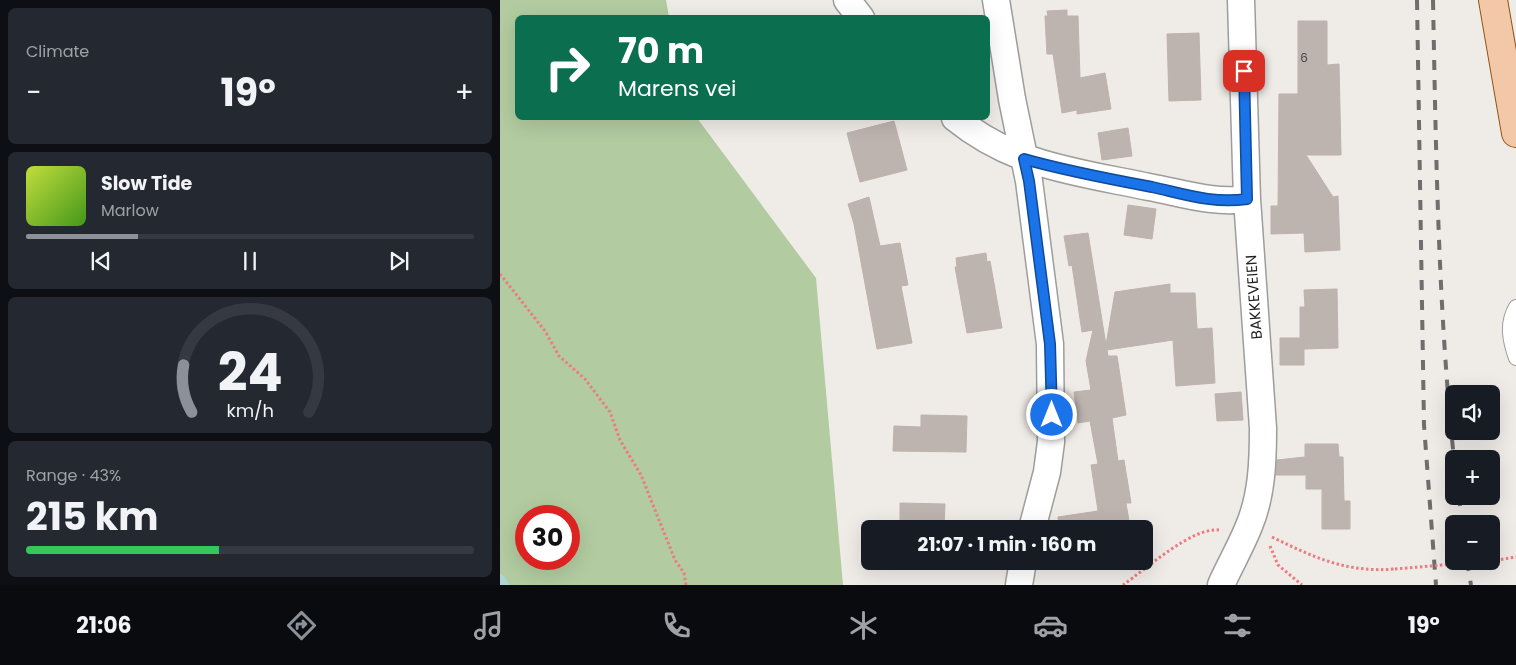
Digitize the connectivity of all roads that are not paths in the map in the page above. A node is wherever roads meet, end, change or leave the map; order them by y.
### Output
1 (848, 0) edge
2 (996, 0) edge
3 (1241, 0) edge
4 (1493, 0) edge
5 (859, 15) edge
6 (957, 120) edge
7 (1516, 133) edge
8 (1024, 159) junction
9 (1247, 199) junction
10 (1516, 308) edge
11 (1516, 358) edge
12 (1034, 520) edge
13 (1022, 570) edge
14 (1019, 585) edge
15 (1221, 585) edge

1 - 5 street
2 - 8 street
3 - 9 street, BAKKEVEIEN
4 - 7 main road
6 - 8 street
8 - 9 street
8 - 12 street
9 - 15 street, BAKKEVEIEN
10 - 11 lane
13 - 14 street

